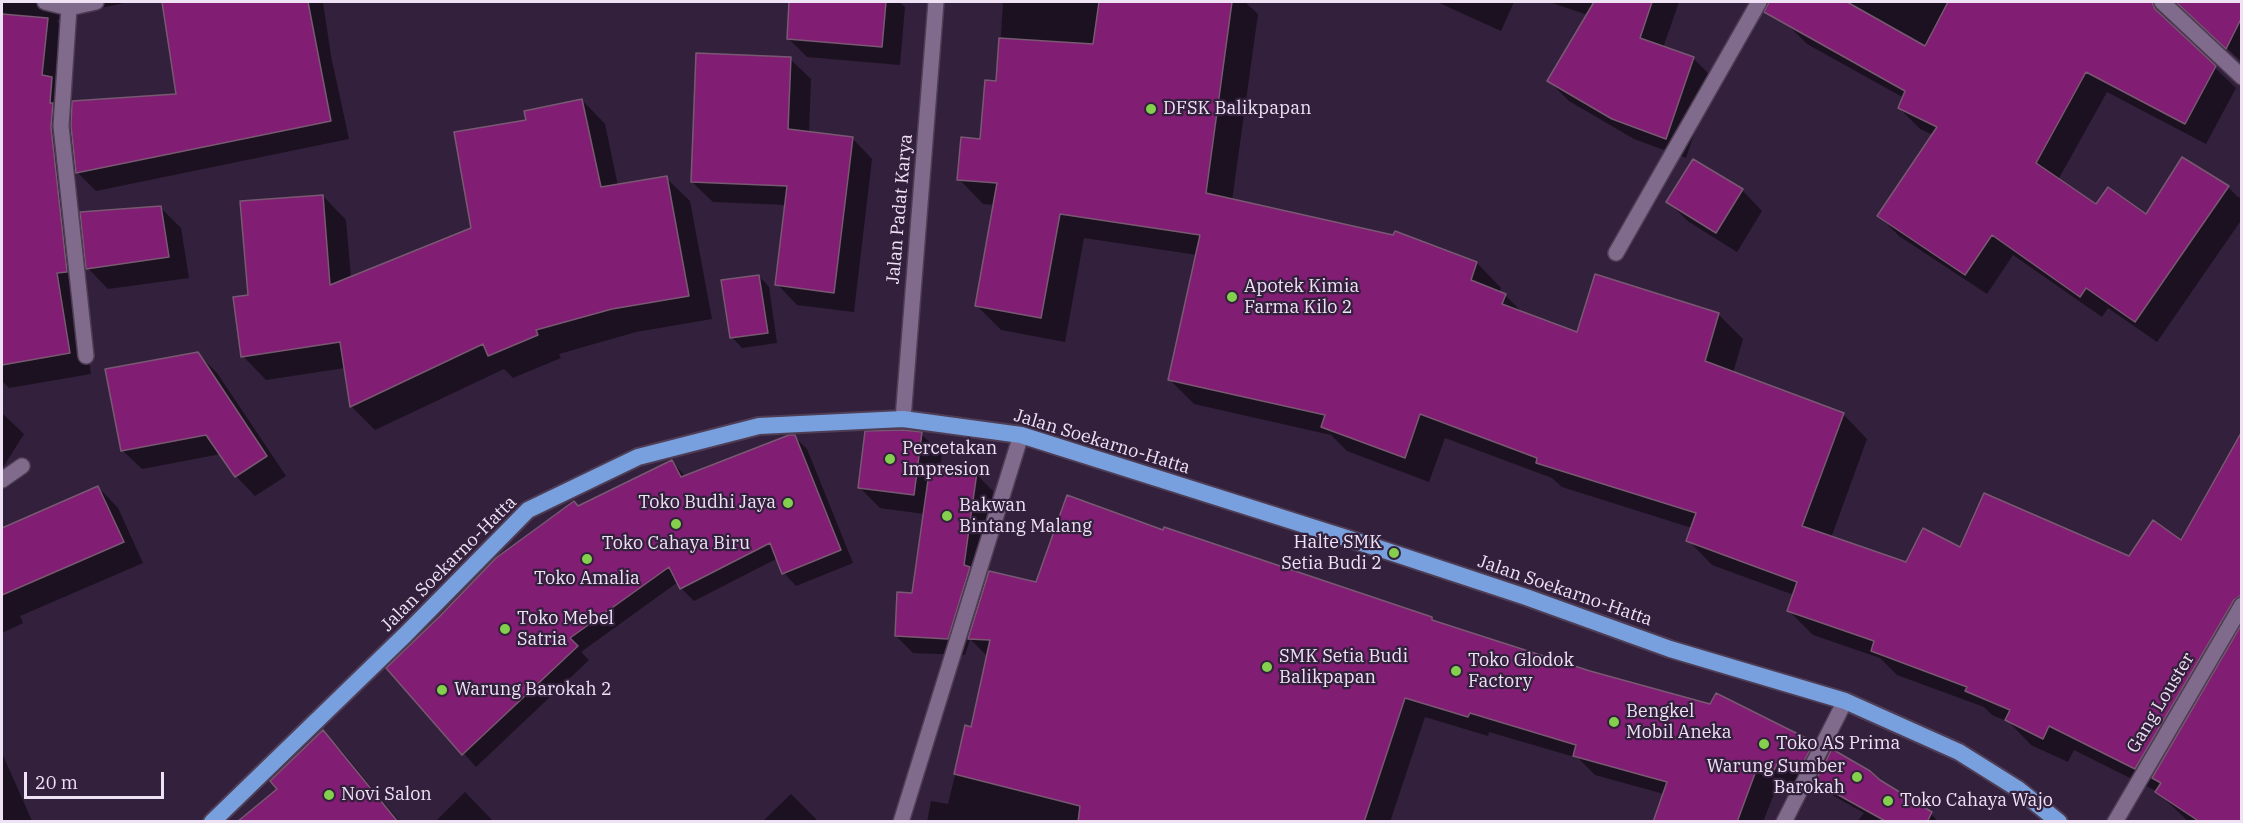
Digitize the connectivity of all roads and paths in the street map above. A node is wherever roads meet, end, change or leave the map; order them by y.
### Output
1 (45, 2) edge
2 (96, 2) edge
3 (936, 2) edge
4 (1759, 2) edge
5 (2162, 2) edge
6 (69, 8) junction
7 (2241, 77) edge
8 (1616, 253) dead end
9 (86, 356) dead end
10 (903, 419) junction
11 (1021, 435) junction
12 (22, 466) dead end
13 (2, 480) edge
14 (2241, 605) edge
15 (1845, 701) junction
16 (212, 822) edge
17 (900, 822) edge
18 (1784, 822) edge
19 (2059, 822) edge
20 (2115, 822) edge

1 - 6 street
2 - 6 street
3 - 10 street, Jalan Padat Karya
4 - 8 street
5 - 7 street
6 - 9 street
10 - 11 highway, Jalan Soekarno-Hatta
10 - 16 highway, Jalan Soekarno-Hatta
11 - 15 highway, Jalan Soekarno-Hatta
11 - 17 street
12 - 13 street
14 - 20 street, Gang Louster
15 - 18 street
15 - 19 highway, Jalan Soekarno-Hatta

